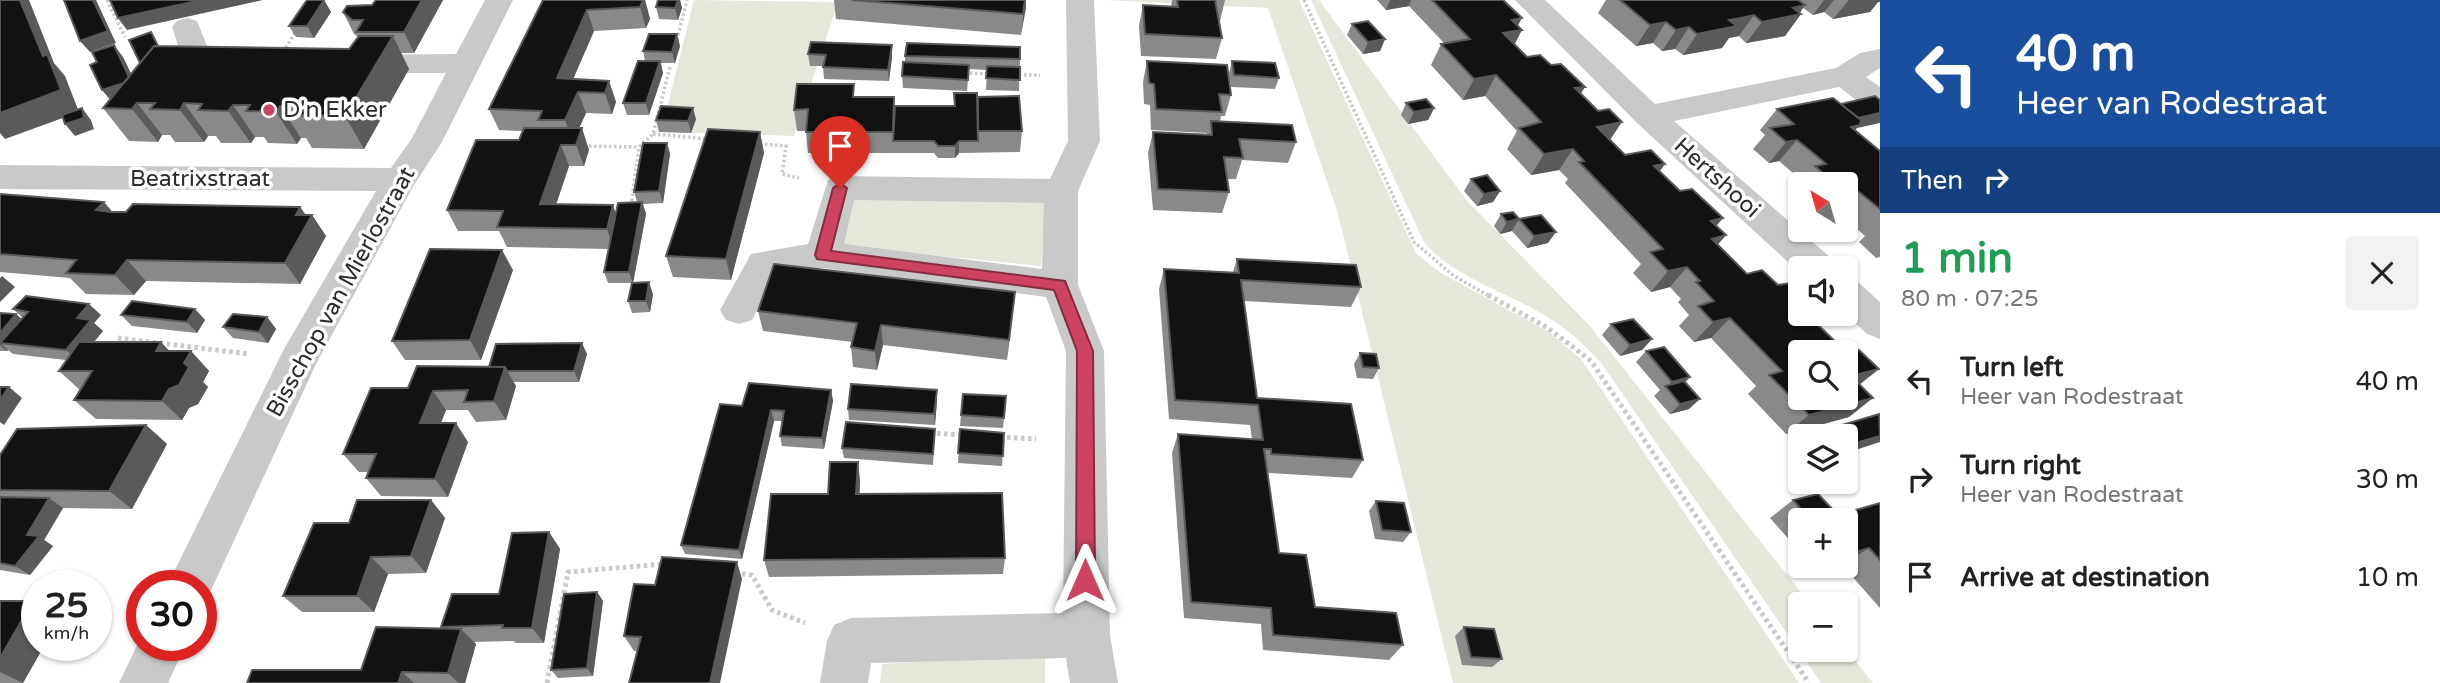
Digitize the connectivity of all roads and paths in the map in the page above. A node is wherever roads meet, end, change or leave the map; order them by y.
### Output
1 (107, 0) edge
2 (499, 0) edge
3 (687, 0) edge
4 (1080, 0) edge
5 (1304, 0) edge
6 (1529, 0) edge
7 (123, 5) edge
8 (111, 7) junction
9 (303, 21) edge
10 (187, 27) dead end
11 (125, 37) dead end
12 (676, 41) edge
13 (1880, 58) edge
14 (466, 63) junction
15 (274, 64) joint
16 (329, 64) edge
17 (670, 68) dead end
18 (960, 73) edge
19 (1083, 76) junction
20 (1844, 76) junction
21 (1880, 103) edge
22 (1648, 116) junction
23 (653, 134) junction
24 (720, 140) edge
25 (760, 144) edge
26 (573, 146) edge
27 (639, 147) junction
28 (0, 177) edge
29 (400, 180) junction
30 (840, 188) junction
31 (1061, 191) junction
32 (630, 214) edge
33 (823, 255) junction
34 (1805, 256) edge
35 (1060, 285) junction
36 (1858, 304) edge
37 (739, 310) dead end
38 (1880, 324) edge
39 (118, 338) dead end
40 (298, 360) junction
41 (920, 432) edge
42 (975, 435) edge
43 (989, 436) edge
44 (1085, 442) junction
45 (670, 564) edge
46 (198, 570) edge
47 (724, 571) edge
48 (1086, 635) junction
49 (154, 661) edge
50 (847, 662) edge
51 (143, 683) edge
52 (547, 683) edge
53 (1094, 683) edge
54 (1809, 683) edge

1 - 8 path
2 - 14 street, Bisschop van Mierlostraat
3 - 12 path
4 - 19 street
5 - 54 path
6 - 22 street, Hertshooi
7 - 8 path
8 - 11 path
9 - 15 path
10 - 15 street
13 - 20 street, Hertshooi
14 - 16 street
14 - 29 street, Bisschop van Mierlostraat
17 - 23 path
18 - 19 path
19 - 31 street
20 - 21 street
20 - 22 street, Hertshooi
22 - 34 street, Hertshooi
23 - 24 path
23 - 27 path
25 - 30 path
26 - 27 path
27 - 32 path
28 - 29 street, Beatrixstraat
29 - 40 street, Bisschop van Mierlostraat
30 - 31 street
30 - 33 street
31 - 35 street
33 - 35 street
33 - 37 street
35 - 44 street
36 - 38 street
39 - 40 path
40 - 46 street, Bisschop van Mierlostraat
41 - 42 path
43 - 44 path
44 - 48 street
45 - 52 path
47 - 50 path
48 - 50 street
48 - 53 street
49 - 51 street

